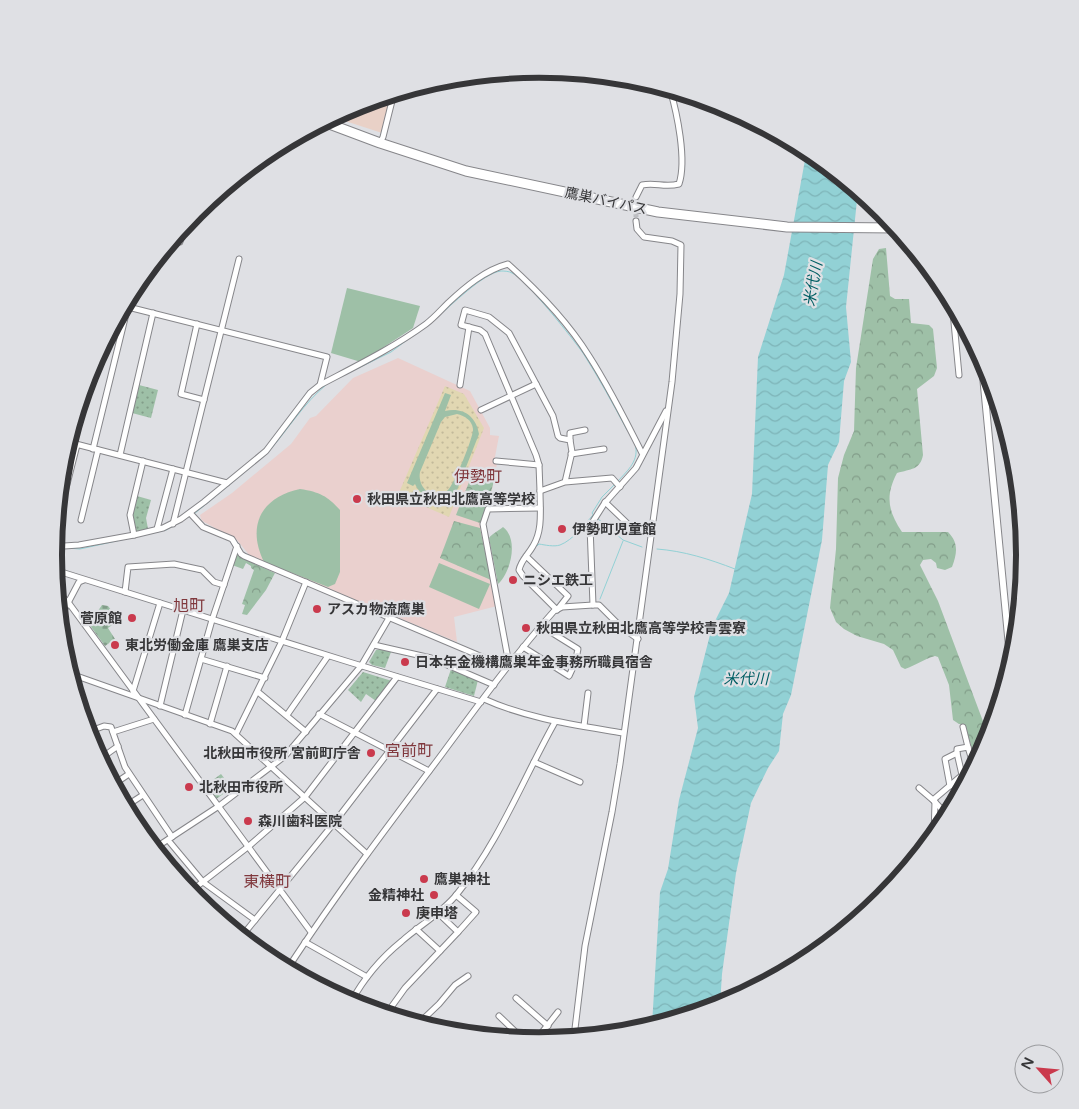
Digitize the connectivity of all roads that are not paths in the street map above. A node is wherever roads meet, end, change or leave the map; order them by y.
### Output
1 (672, 97) edge
2 (392, 101) edge
3 (333, 125) edge
4 (380, 143) junction
5 (636, 197) dead end
6 (636, 221) tunnel mouth
7 (887, 228) edge
8 (239, 258) dead end
9 (131, 307) edge
10 (153, 313) junction
11 (954, 318) edge
12 (122, 323) edge
13 (197, 324) junction
14 (469, 327) junction
15 (221, 330) junction
16 (959, 375) dead end
17 (983, 381) edge
18 (536, 384) junction
19 (320, 385) junction
20 (460, 385) dead end
21 (512, 396) junction
22 (204, 400) junction
23 (668, 408) junction
24 (481, 410) dead end
25 (586, 430) dead end
26 (570, 440) junction
27 (77, 445) joint
28 (96, 449) junction
29 (604, 449) dead end
30 (642, 453) junction
31 (571, 454) junction
32 (120, 455) junction
33 (496, 461) dead end
34 (143, 462) junction
35 (538, 465) junction
36 (172, 469) junction
37 (70, 471) edge
38 (186, 472) junction
39 (565, 482) junction
40 (227, 483) junction
41 (619, 485) junction
42 (540, 491) junction
43 (605, 502) junction
44 (540, 508) junction
45 (191, 514) junction
46 (81, 520) dead end
47 (173, 524) junction
48 (629, 525) dead end
49 (157, 529) junction
50 (134, 535) junction
51 (63, 546) edge
52 (237, 546) junction
53 (526, 556) junction
54 (63, 573) edge
55 (85, 580) junction
56 (306, 582) junction
57 (224, 585) junction
58 (125, 592) junction
59 (65, 599) edge
60 (68, 602) junction
61 (160, 603) junction
62 (593, 604) junction
63 (66, 606) edge
64 (183, 610) junction
65 (558, 610) junction
66 (390, 618) junction
67 (212, 620) junction
68 (541, 626) junction
69 (638, 639) junction
70 (282, 641) junction
71 (1008, 643) edge
72 (374, 645) junction
73 (523, 647) junction
74 (328, 656) junction
75 (201, 659) junction
76 (227, 666) junction
77 (361, 666) junction
78 (507, 666) junction
79 (79, 677) edge
80 (397, 677) junction
81 (264, 678) junction
82 (494, 685) junction
83 (437, 689) junction
84 (133, 691) junction
85 (258, 692) junction
86 (588, 693) dead end
87 (140, 699) junction
88 (483, 700) junction
89 (160, 706) junction
90 (320, 714) junction
91 (185, 715) junction
92 (286, 715) junction
93 (154, 719) junction
94 (555, 722) junction
95 (210, 724) junction
96 (584, 726) junction
97 (963, 726) dead end
98 (96, 729) edge
99 (114, 732) junction
100 (306, 732) junction
101 (354, 732) junction
102 (623, 733) junction
103 (236, 734) junction
104 (118, 746) junction
105 (968, 747) junction
106 (390, 751) junction
107 (957, 752) junction
108 (107, 754) edge
109 (971, 757) edge
110 (534, 762) junction
111 (271, 768) junction
112 (429, 771) junction
113 (129, 774) junction
114 (962, 775) joint
115 (120, 780) edge
116 (580, 782) dead end
117 (950, 786) junction
118 (919, 788) dead end
119 (144, 795) junction
120 (305, 797) junction
121 (934, 801) junction
122 (132, 802) edge
123 (219, 806) junction
124 (942, 810) edge
125 (334, 823) junction
126 (934, 823) edge
127 (170, 839) junction
128 (161, 845) edge
129 (249, 846) junction
130 (367, 854) junction
131 (203, 882) junction
132 (197, 886) edge
133 (280, 890) junction
134 (456, 895) junction
135 (438, 913) junction
136 (255, 920) junction
137 (416, 929) junction
138 (246, 931) edge
139 (311, 932) junction
140 (458, 932) junction
141 (305, 942) junction
142 (440, 951) junction
143 (292, 962) edge
144 (468, 976) dead end
145 (367, 977) junction
146 (356, 994) edge
147 (516, 998) dead end
148 (391, 1007) edge
149 (558, 1012) dead end
150 (498, 1016) dead end
151 (425, 1017) edge
152 (548, 1026) junction
153 (514, 1030) edge
154 (575, 1030) edge
155 (543, 1032) edge

1 - 5 street
2 - 4 street
3 - 4 highway, 鷹巣バイパス
4 - 7 highway, 鷹巣バイパス
6 - 23 street
8 - 15 street
9 - 10 street
10 - 13 street
10 - 32 street
11 - 16 street
12 - 28 street
13 - 15 street
13 - 22 street
14 - 18 street
14 - 20 street
14 - 21 street
15 - 19 street
15 - 22 street
17 - 71 street
18 - 21 street
18 - 26 street
19 - 30 street
19 - 40 street
21 - 24 street
21 - 35 street
22 - 38 street
23 - 30 street
23 - 69 street
25 - 26 street
26 - 31 street
27 - 28 street
27 - 37 street
28 - 32 street
28 - 46 street
29 - 31 street
30 - 41 street
31 - 39 street
32 - 34 street
33 - 35 street
34 - 36 street
34 - 50 street
35 - 42 street
36 - 38 street
36 - 49 street
38 - 40 street
38 - 47 street
39 - 41 street
39 - 42 street
40 - 45 street
41 - 43 street
42 - 44 street
43 - 48 street
43 - 62 street
44 - 53 street
44 - 78 street
45 - 47 street
45 - 52 street
47 - 49 street
49 - 50 street
50 - 51 street
52 - 56 street
52 - 57 street
53 - 65 street
53 - 65 street
54 - 55 street
55 - 58 street
55 - 60 street
56 - 66 street
56 - 70 street
57 - 58 street
57 - 67 street
58 - 61 street
59 - 60 street
60 - 63 street
60 - 84 street
61 - 64 street
61 - 84 street
62 - 65 street
62 - 69 street
64 - 67 street
64 - 89 street
65 - 68 street
66 - 72 street
66 - 78 street
67 - 70 street
67 - 75 street
68 - 73 street
68 - 73 street
69 - 102 street
70 - 74 street
70 - 81 street
72 - 77 street
72 - 82 street
73 - 78 street
74 - 77 street
74 - 92 street
75 - 76 street
75 - 91 street
76 - 81 street
76 - 95 street
77 - 80 street
77 - 90 street
78 - 82 street
79 - 87 street
80 - 83 street
80 - 101 street
81 - 85 street
82 - 88 street
83 - 88 street
83 - 106 street
84 - 87 street
85 - 92 street
85 - 103 street
86 - 96 street
87 - 89 street
87 - 93 street
88 - 94 street
88 - 112 street
89 - 91 street
90 - 100 street
90 - 101 street
91 - 95 street
92 - 100 street
93 - 99 street
93 - 123 street
94 - 96 street
94 - 110 street
95 - 103 street
96 - 102 street
97 - 105 street
98 - 99 street
99 - 104 street
100 - 111 street
101 - 106 street
101 - 120 street
102 - 154 street
103 - 111 street
104 - 108 street
104 - 113 street
105 - 107 street
105 - 109 street
106 - 112 street
106 - 125 street
107 - 114 street
107 - 117 street
110 - 116 street
110 - 134 street
111 - 120 street
111 - 123 street
112 - 130 street
113 - 115 street
113 - 119 street
114 - 117 street
117 - 121 street
118 - 121 street
119 - 122 street
119 - 127 street
120 - 125 street
120 - 129 street
121 - 124 street
121 - 126 street
123 - 127 street
123 - 129 street
125 - 130 street
125 - 133 street
127 - 128 street
127 - 131 street
129 - 131 street
129 - 133 street
130 - 139 street
131 - 132 street
131 - 136 street
133 - 136 street
133 - 139 street
134 - 135 street
134 - 140 street
135 - 137 street
135 - 140 street
136 - 138 street
137 - 142 street
137 - 145 street
139 - 141 street
140 - 142 street
141 - 143 street
141 - 145 street
142 - 148 street
144 - 151 street
145 - 146 street
147 - 152 street
149 - 152 street
150 - 153 street
152 - 155 street

